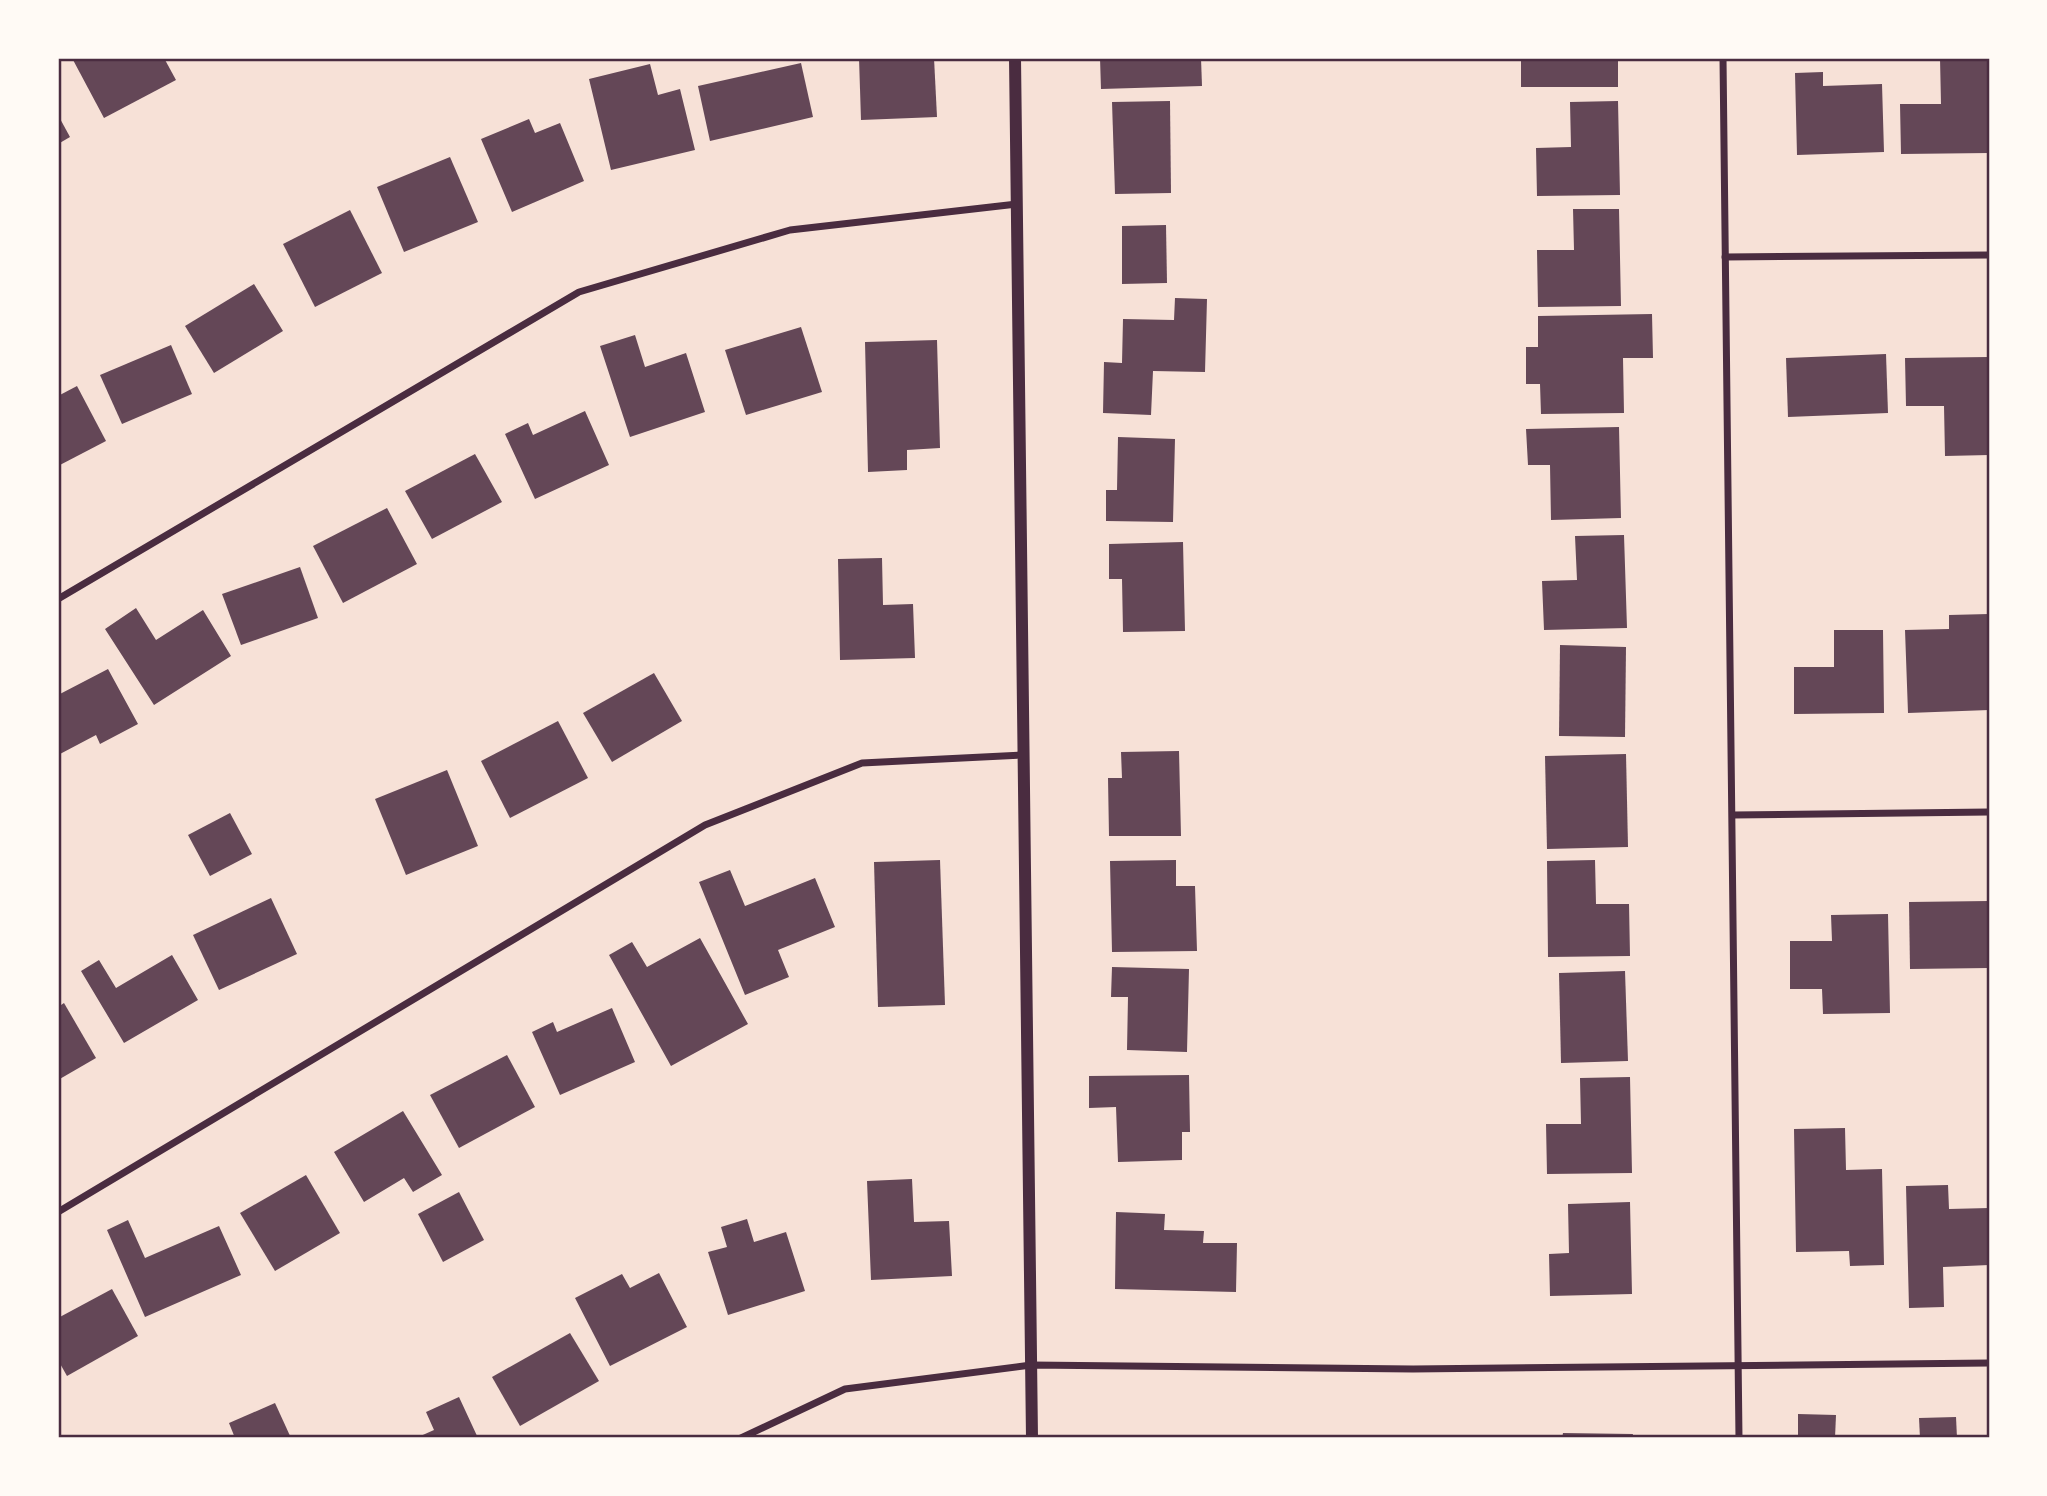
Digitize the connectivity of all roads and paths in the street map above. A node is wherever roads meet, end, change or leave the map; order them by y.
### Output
1 (1015, 58) edge
2 (1723, 58) edge
3 (1017, 204) junction
4 (1989, 255) edge
5 (1725, 257) junction
6 (58, 598) edge
7 (1022, 755) junction
8 (1989, 812) edge
9 (1732, 815) junction
10 (58, 1212) edge
11 (1989, 1363) edge
12 (1031, 1365) junction
13 (1738, 1366) junction
14 (741, 1438) edge
15 (1032, 1438) edge
16 (1739, 1438) edge

1 - 3 street
2 - 5 street
3 - 6 street
3 - 7 street
4 - 5 street
5 - 9 street
7 - 10 street
7 - 12 street
8 - 9 street
9 - 13 street
11 - 13 street
12 - 13 street
12 - 14 street
12 - 15 street
13 - 16 street

